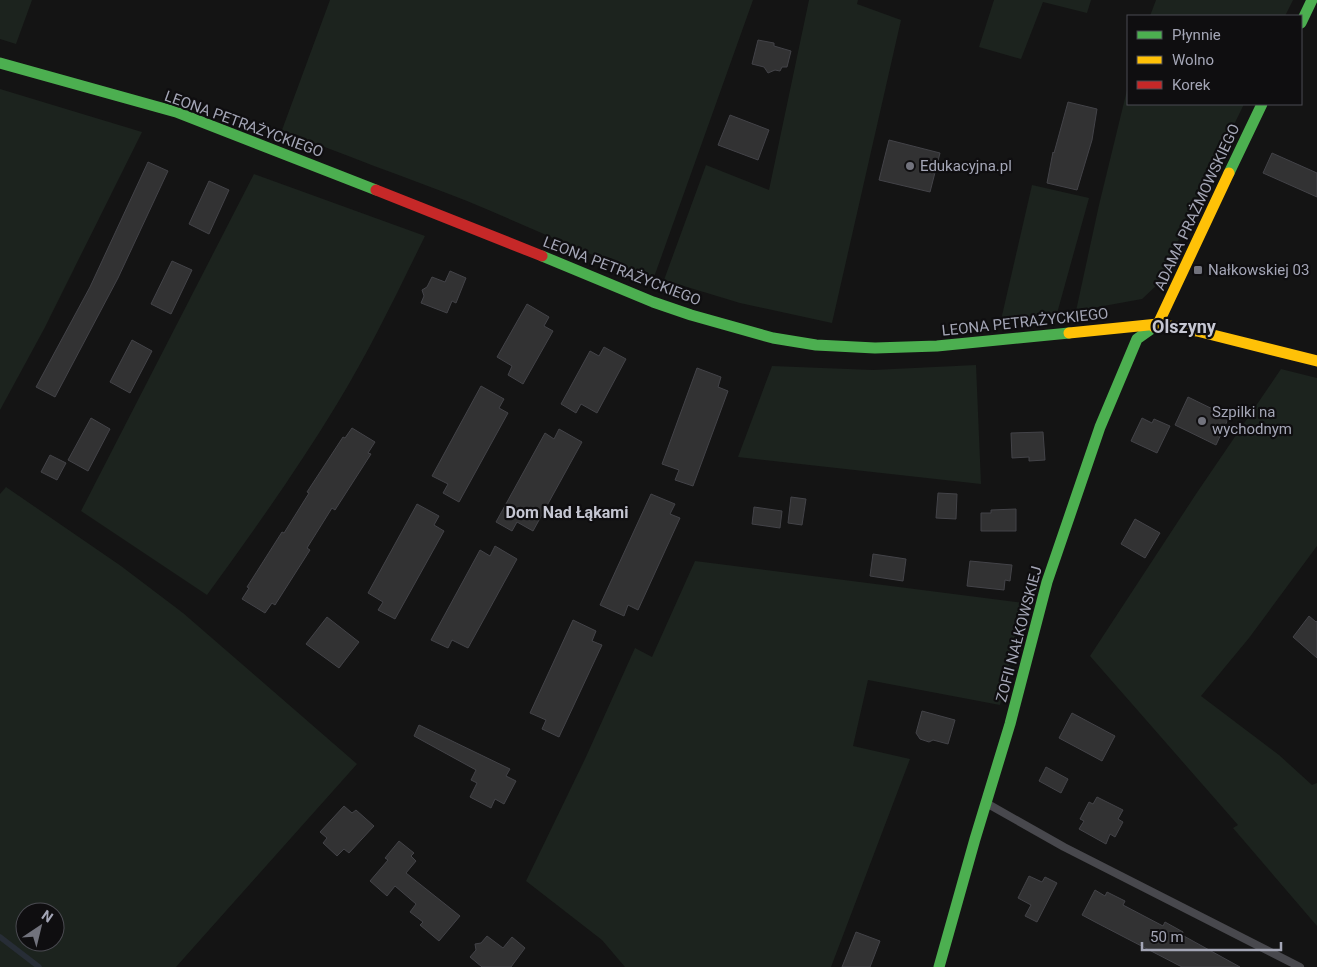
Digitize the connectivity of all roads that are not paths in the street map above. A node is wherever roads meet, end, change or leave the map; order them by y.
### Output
1 (1312, 0) edge
2 (1302, 21) edge
3 (0, 63) edge
4 (1262, 105) edge
5 (1158, 324) junction
6 (1317, 361) edge
7 (986, 803) junction
8 (938, 967) edge
9 (1300, 967) edge

1 - 2 street
3 - 5 street, LEONA PETRAŻYCKIEGO
4 - 5 street, ADAMA PRAŻMOWSKIEGO
5 - 6 street, LEONA PETRAŻYCKIEGO
5 - 7 street, ZOFII NAŁKOWSKIEJ
7 - 8 street, ZOFII NAŁKOWSKIEJ
7 - 9 lane

